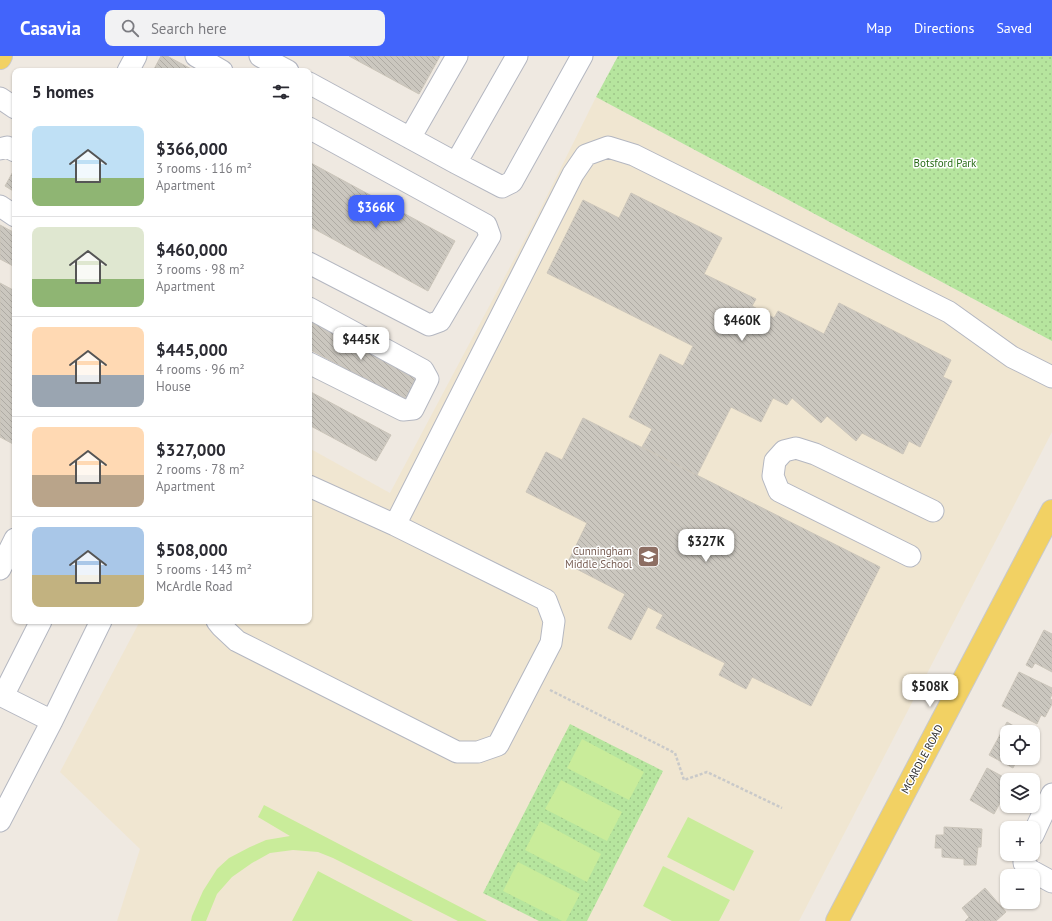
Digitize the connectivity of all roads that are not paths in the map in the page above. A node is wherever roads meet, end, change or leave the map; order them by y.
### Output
1 (136, 56) edge
2 (196, 56) edge
3 (260, 56) edge
4 (457, 56) edge
5 (517, 56) edge
6 (582, 56) edge
7 (130, 68) edge
8 (217, 68) edge
9 (282, 68) edge
10 (312, 85) edge
11 (0, 98) edge
12 (12, 106) edge
13 (312, 130) edge
14 (410, 138) junction
15 (0, 149) edge
16 (12, 150) edge
17 (456, 163) junction
18 (0, 206) edge
19 (12, 214) edge
20 (312, 265) edge
21 (312, 310) edge
22 (312, 364) edge
23 (1052, 377) edge
24 (312, 487) edge
25 (933, 511) dead end
26 (1052, 511) edge
27 (395, 525) junction
28 (12, 545) edge
29 (910, 556) dead end
30 (0, 569) edge
31 (39, 624) edge
32 (100, 624) edge
33 (219, 624) edge
34 (1, 696) edge
35 (52, 721) junction
36 (1052, 794) edge
37 (0, 821) edge
38 (1039, 821) edge
39 (1024, 861) edge
40 (1052, 882) edge
41 (837, 921) edge

1 - 7 street
2 - 8 street
3 - 9 street
4 - 14 street
5 - 17 street
6 - 17 street
10 - 14 street
11 - 12 street
13 - 20 street
14 - 17 street
15 - 16 street
18 - 19 street
21 - 22 street
23 - 27 street
24 - 27 street
25 - 29 street
26 - 41 main road, MCARDLE ROAD
27 - 33 street
28 - 30 street
31 - 34 street
32 - 35 street
34 - 35 street
35 - 37 street
36 - 38 street
39 - 40 street

